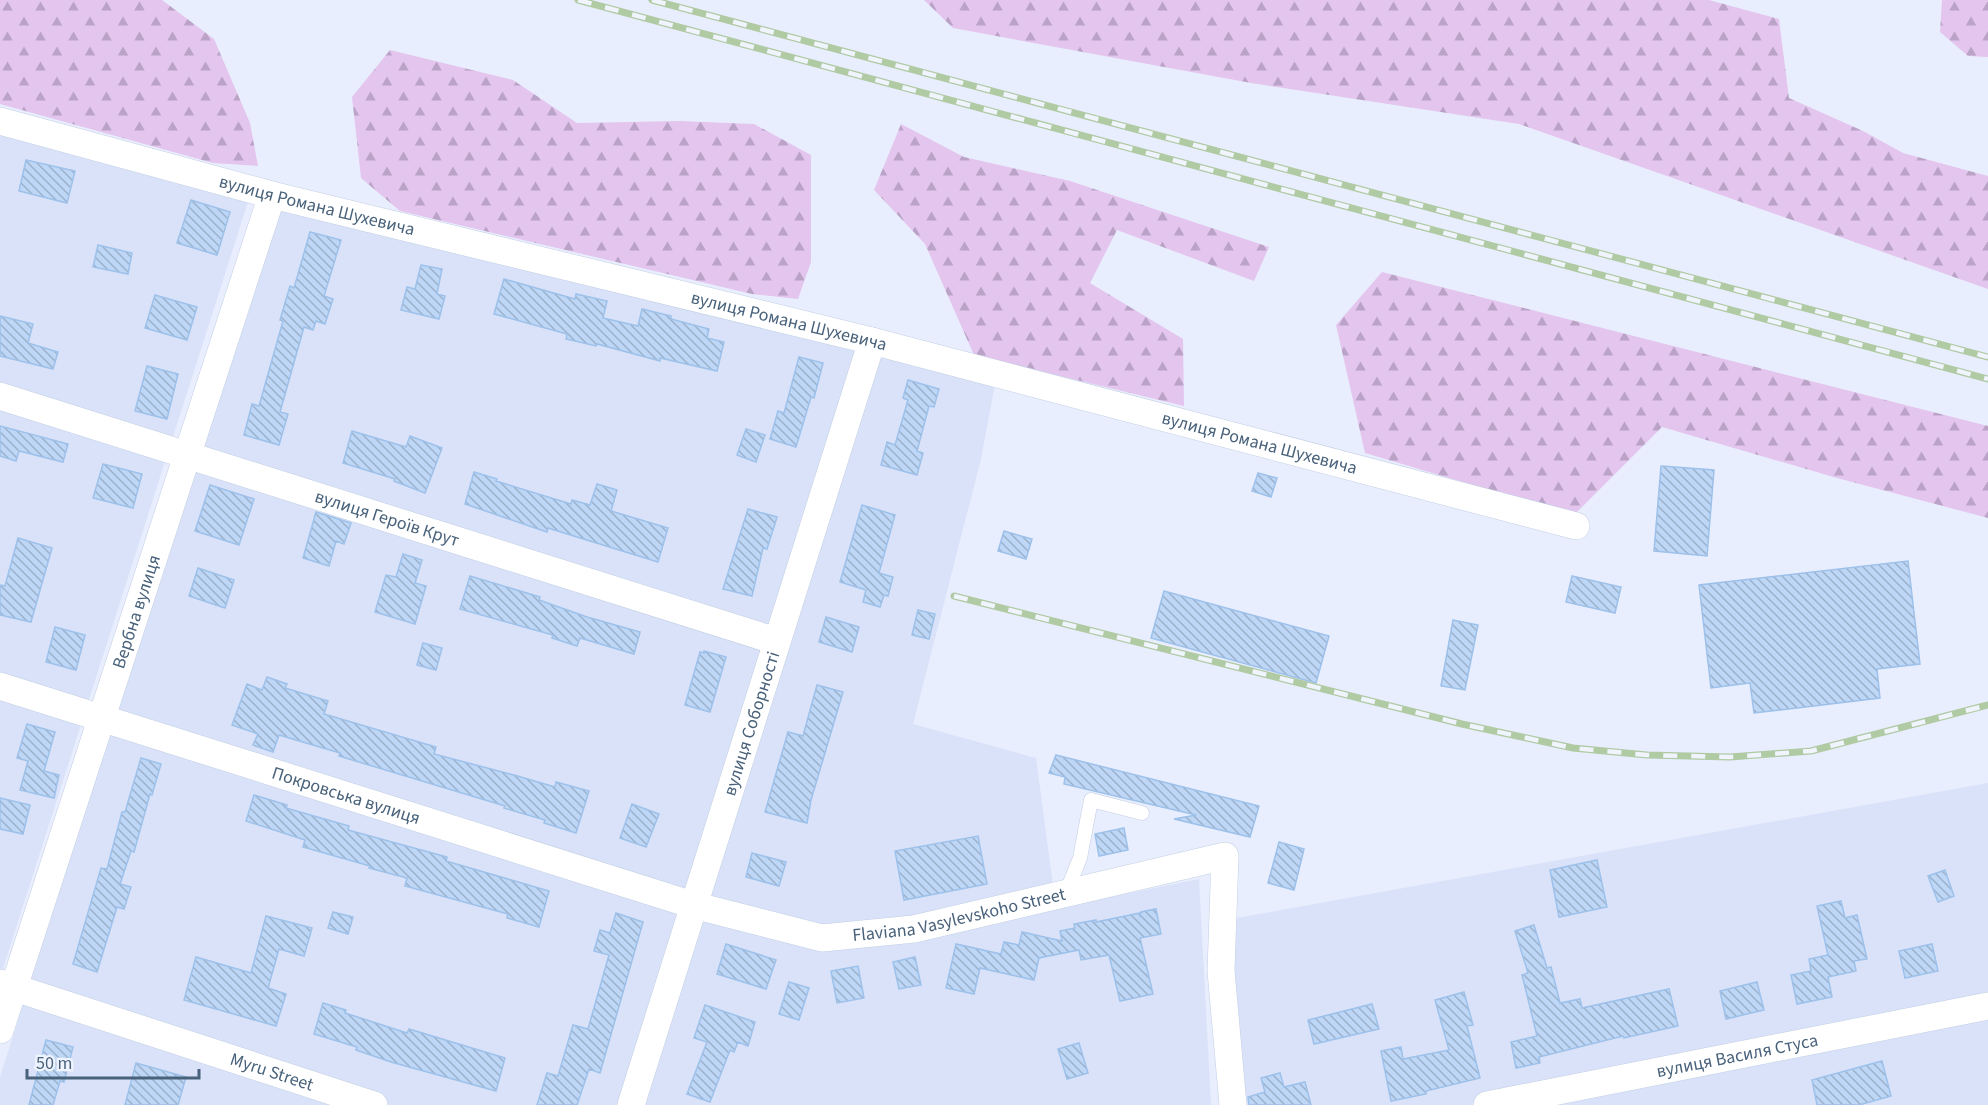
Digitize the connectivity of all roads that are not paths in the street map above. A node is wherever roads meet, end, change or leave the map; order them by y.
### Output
1 (0, 121) edge
2 (272, 195) junction
3 (872, 341) junction
4 (0, 396) edge
5 (187, 455) junction
6 (1576, 526) dead end
7 (777, 641) junction
8 (0, 686) edge
9 (102, 718) junction
10 (1142, 813) dead end
11 (1066, 893) junction
12 (693, 905) junction
13 (7, 985) edge
14 (1988, 1006) edge
15 (0, 1030) edge
16 (374, 1105) edge
17 (631, 1105) edge
18 (1233, 1105) edge
19 (1487, 1105) edge

1 - 2 street, вулиця Романа Шухевича
2 - 3 street, вулиця Романа Шухевича
2 - 5 street, Вербна вулиця
3 - 6 street, вулиця Романа Шухевича
3 - 7 street, вулиця Соборності
4 - 5 street, вулиця Героїв Крут
5 - 7 street, вулиця Героїв Крут
5 - 9 street, Вербна вулиця
7 - 12 street, вулиця Соборності
8 - 9 street, Покровська вулиця
9 - 12 street, Покровська вулиця
9 - 13 street, Вербна вулиця
10 - 11 lane
11 - 12 street, Flaviana Vasylevskoho Street
11 - 18 street, Flaviana Vasylevskoho Street
12 - 17 street, вулиця Соборності
13 - 15 street, Вербна вулиця
13 - 16 street, Myru Street
14 - 19 street, вулиця Василя Стуса

